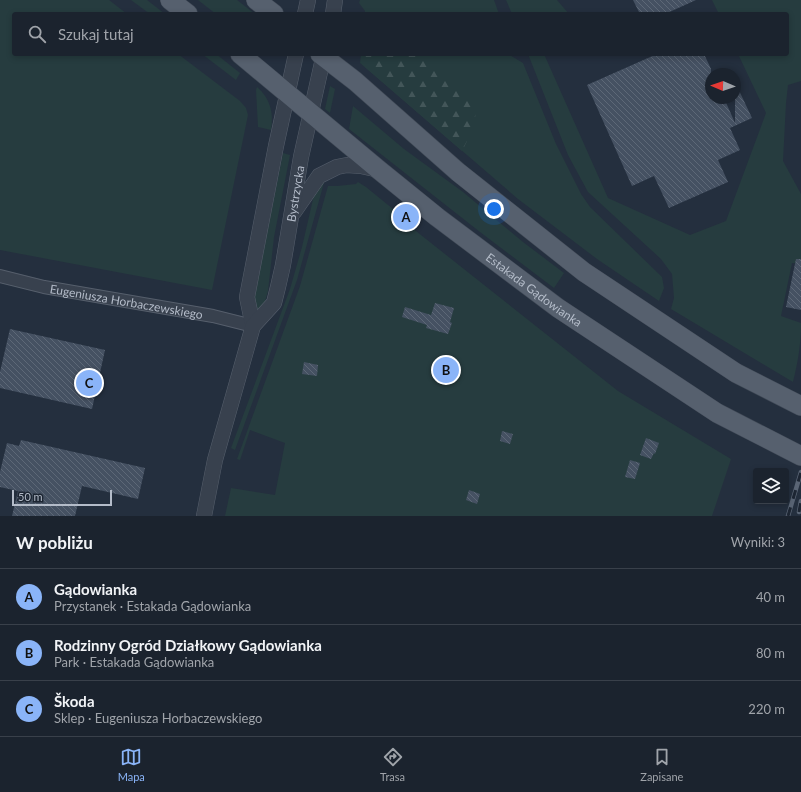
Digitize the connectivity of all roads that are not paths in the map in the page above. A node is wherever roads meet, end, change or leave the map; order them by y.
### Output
1 (170, 0) edge
2 (256, 0) edge
3 (308, 0) edge
4 (335, 0) edge
5 (185, 12) edge
6 (271, 12) edge
7 (306, 12) edge
8 (332, 12) edge
9 (242, 56) edge
10 (296, 56) edge
11 (322, 56) edge
12 (323, 56) edge
13 (287, 94) junction
14 (310, 114) junction
15 (379, 170) junction
16 (291, 216) junction
17 (0, 276) edge
18 (253, 326) junction
19 (801, 406) edge
20 (801, 456) edge
21 (204, 516) edge

1 - 5 main road
2 - 6 main road
3 - 7 street
4 - 8 street
9 - 13 main road, Estakada Gądowianka
10 - 13 street, Bystrzycka
11 - 14 street, Bystrzycka
12 - 19 main road
13 - 14 main road, Estakada Gądowianka
13 - 18 street, Bystrzycka
14 - 15 main road, Estakada Gądowianka
14 - 16 street, Bystrzycka
15 - 16 street
15 - 20 main road, Estakada Gądowianka
16 - 18 street, Bystrzycka
17 - 18 street, Eugeniusza Horbaczewskiego
18 - 21 street, Bystrzycka

